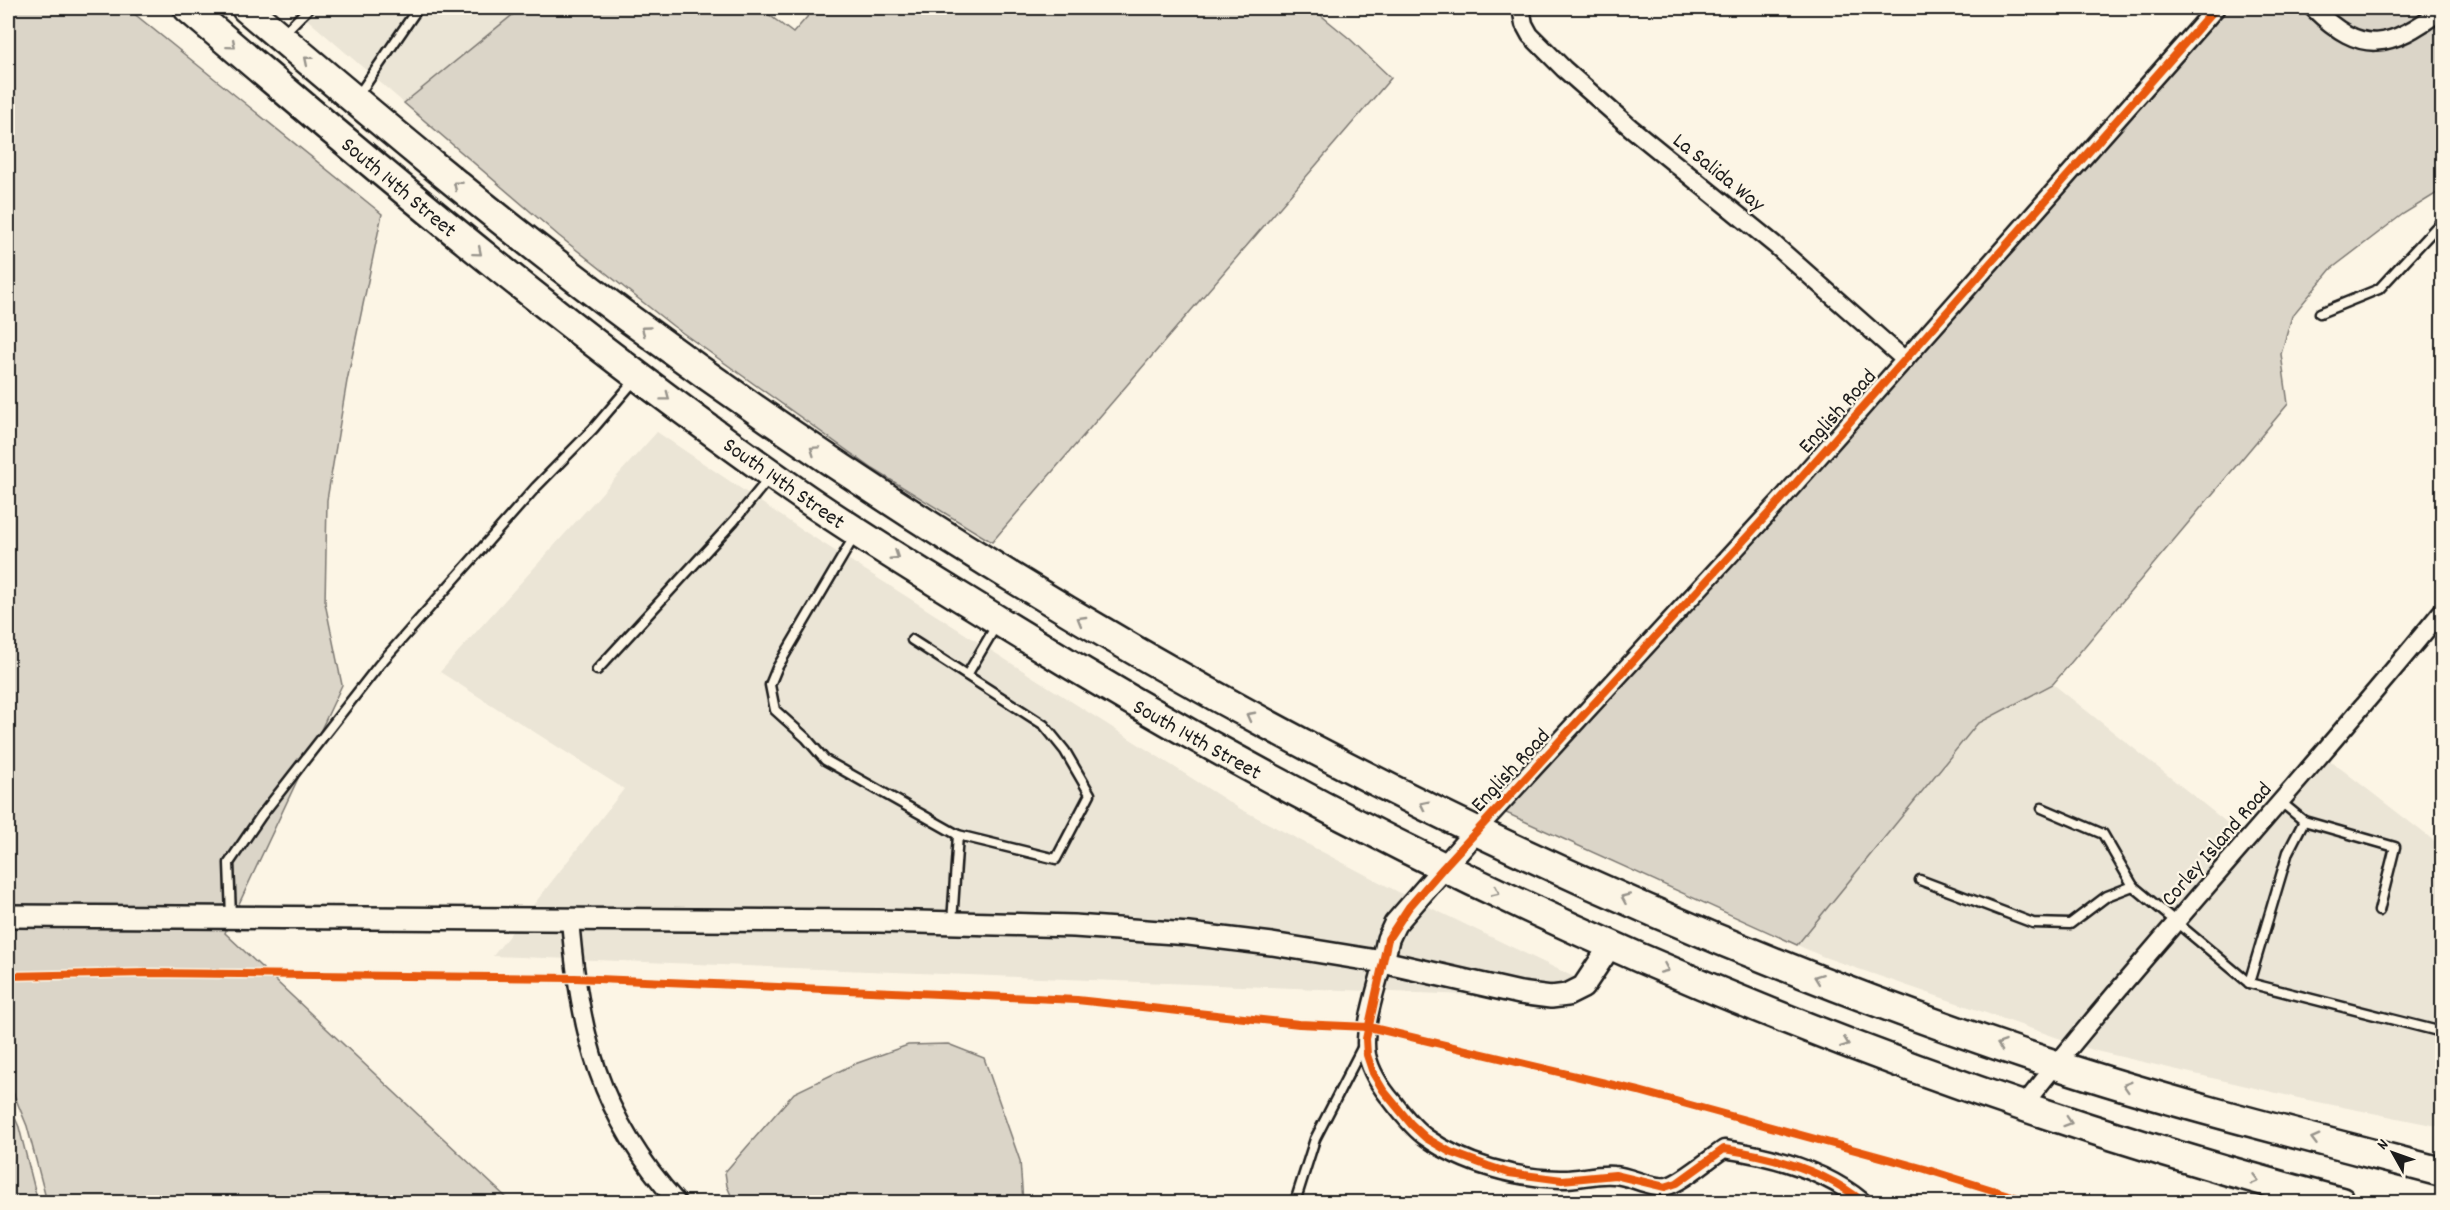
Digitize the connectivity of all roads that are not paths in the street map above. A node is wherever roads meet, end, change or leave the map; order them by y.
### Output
1 (188, 8) edge
2 (246, 8) edge
3 (309, 8) edge
4 (418, 8) edge
5 (1521, 8) edge
6 (2216, 8) edge
7 (2313, 8) edge
8 (2442, 10) edge
9 (280, 36) junction
10 (355, 100) junction
11 (2442, 221) edge
12 (2320, 313) dead end
13 (1905, 360) junction
14 (638, 376) junction
15 (709, 377) junction
16 (772, 474) junction
17 (857, 532) junction
18 (2442, 611) edge
19 (999, 621) junction
20 (912, 640) dead end
21 (597, 670) dead end
22 (967, 675) junction
23 (2282, 802) junction
24 (2042, 808) dead end
25 (2304, 821) junction
26 (1476, 831) junction
27 (958, 835) junction
28 (1443, 868) junction
29 (1920, 880) dead end
30 (2133, 886) junction
31 (2379, 911) dead end
32 (8, 916) edge
33 (231, 918) junction
34 (570, 919) junction
35 (952, 922) junction
36 (2175, 922) junction
37 (1611, 945) junction
38 (1383, 962) junction
39 (2249, 983) junction
40 (2442, 1032) edge
41 (1366, 1039) junction
42 (2056, 1065) junction
43 (2022, 1107) junction
44 (2442, 1172) edge
45 (677, 1203) edge
46 (1295, 1203) edge
47 (1863, 1203) edge
48 (2341, 1203) edge

1 -> 14 highway, South 14th Street
2 - 9 highway, South 14th Street
3 - 9 lane
4 - 10 lane
5 - 13 street, La Salida Way
6 - 13 street, English Road
7 - 8 street
10 -> 9 highway, South 14th Street
15 -> 10 highway, South 14th Street
11 - 12 lane
13 - 26 street, English Road
14 - 15 highway
14 -> 16 highway, South 14th Street
14 - 33 lane
26 -> 15 highway, South 14th Street
16 - 17 highway, South 14th Street
16 - 21 lane
17 -> 19 highway, South 14th Street
17 - 27 lane
18 - 23 street, Corley Island Road
19 - 22 lane
19 - 28 highway, South 14th Street
20 - 22 lane
22 - 27 lane
23 - 25 lane
23 - 36 street, Corley Island Road
24 - 30 lane
25 - 31 lane
25 - 39 lane
26 - 28 street
42 -> 26 highway, South 14th Street
27 - 35 lane
28 -> 37 highway, South 14th Street
28 - 38 street
29 - 30 lane
30 - 36 lane
32 - 33 street
33 - 34 street
34 - 35 street
34 - 45 street
35 - 38 street
36 - 39 lane
36 - 42 street, Corley Island Road
37 - 38 street
37 -> 43 highway, South 14th Street
38 - 41 street
39 - 40 lane
41 - 46 lane
41 - 47 street
42 - 43 street, Corley Island Road
44 -> 42 highway, South 14th Street
43 -> 48 highway, South 14th Street

